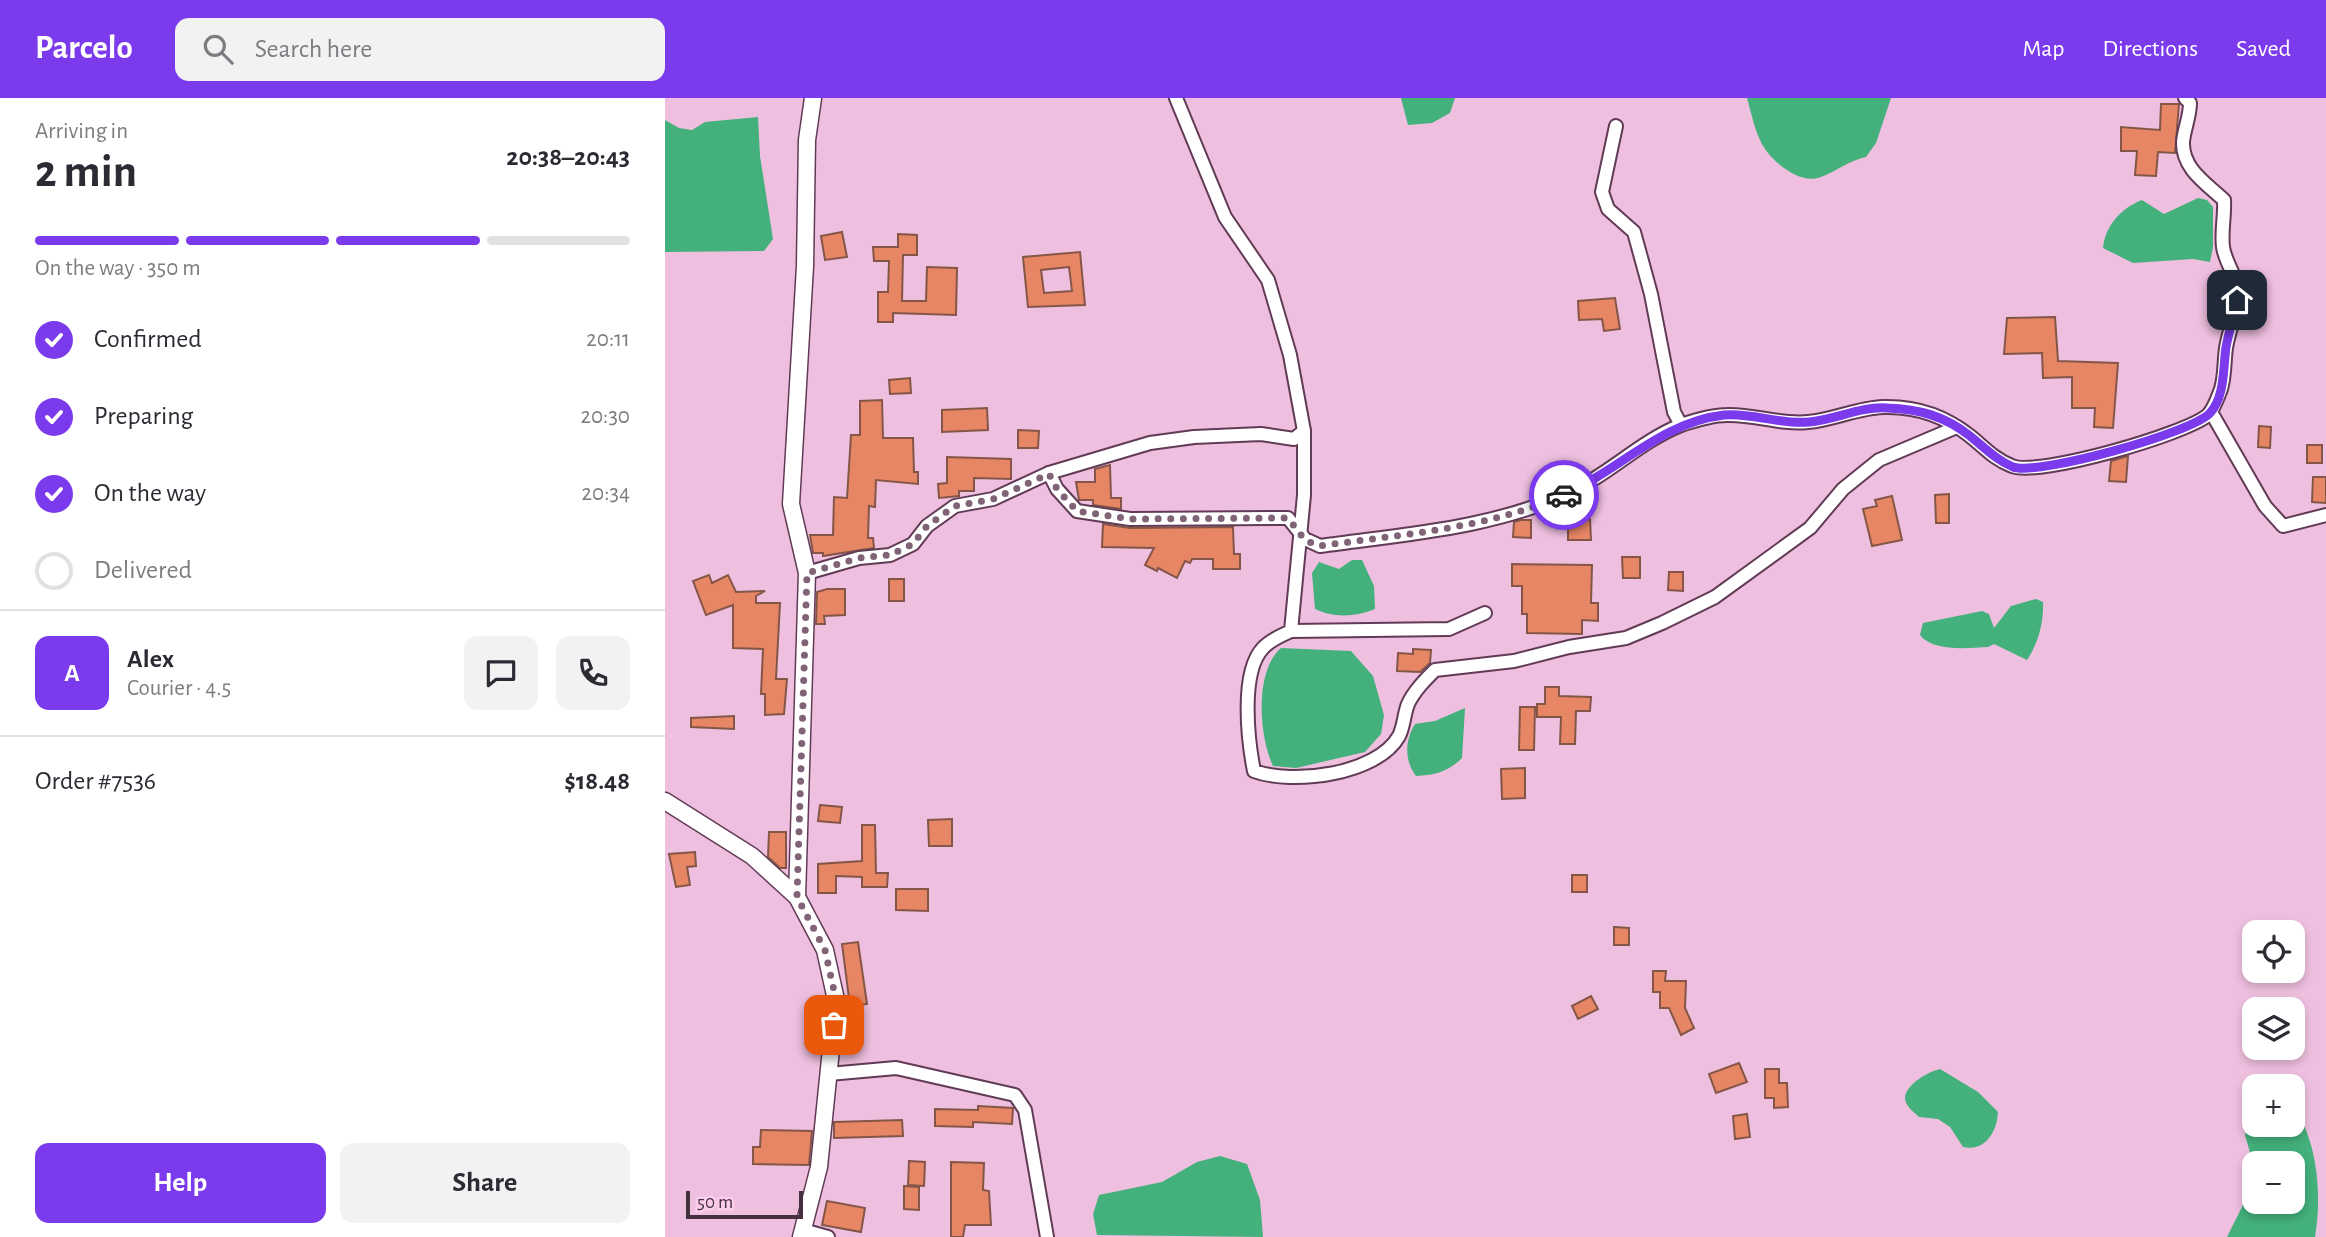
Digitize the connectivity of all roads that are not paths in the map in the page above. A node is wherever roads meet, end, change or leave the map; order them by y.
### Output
1 (813, 98) edge
2 (1176, 98) edge
3 (2185, 98) edge
4 (1616, 127) dead end
5 (2211, 412) junction
6 (1681, 425) junction
7 (1957, 427) junction
8 (1304, 431) junction
9 (1049, 474) junction
10 (2326, 515) edge
11 (1299, 530) junction
12 (807, 573) junction
13 (1485, 613) dead end
14 (1291, 631) junction
15 (665, 801) edge
16 (797, 897) junction
17 (829, 1074) junction
18 (802, 1234) edge
19 (1046, 1235) edge
20 (828, 1237) edge
21 (1033, 1237) edge

1 - 12 street
2 - 8 street
3 - 5 street
4 - 6 street
5 - 7 street
5 - 10 street
6 - 7 street
6 - 11 street
7 - 14 street
8 - 9 street
8 - 11 street
9 - 11 street
9 - 12 street
11 - 14 street
12 - 16 street
13 - 14 street
15 - 16 street
16 - 17 street
17 - 18 street
17 - 19 street
18 - 20 street
19 - 21 street

